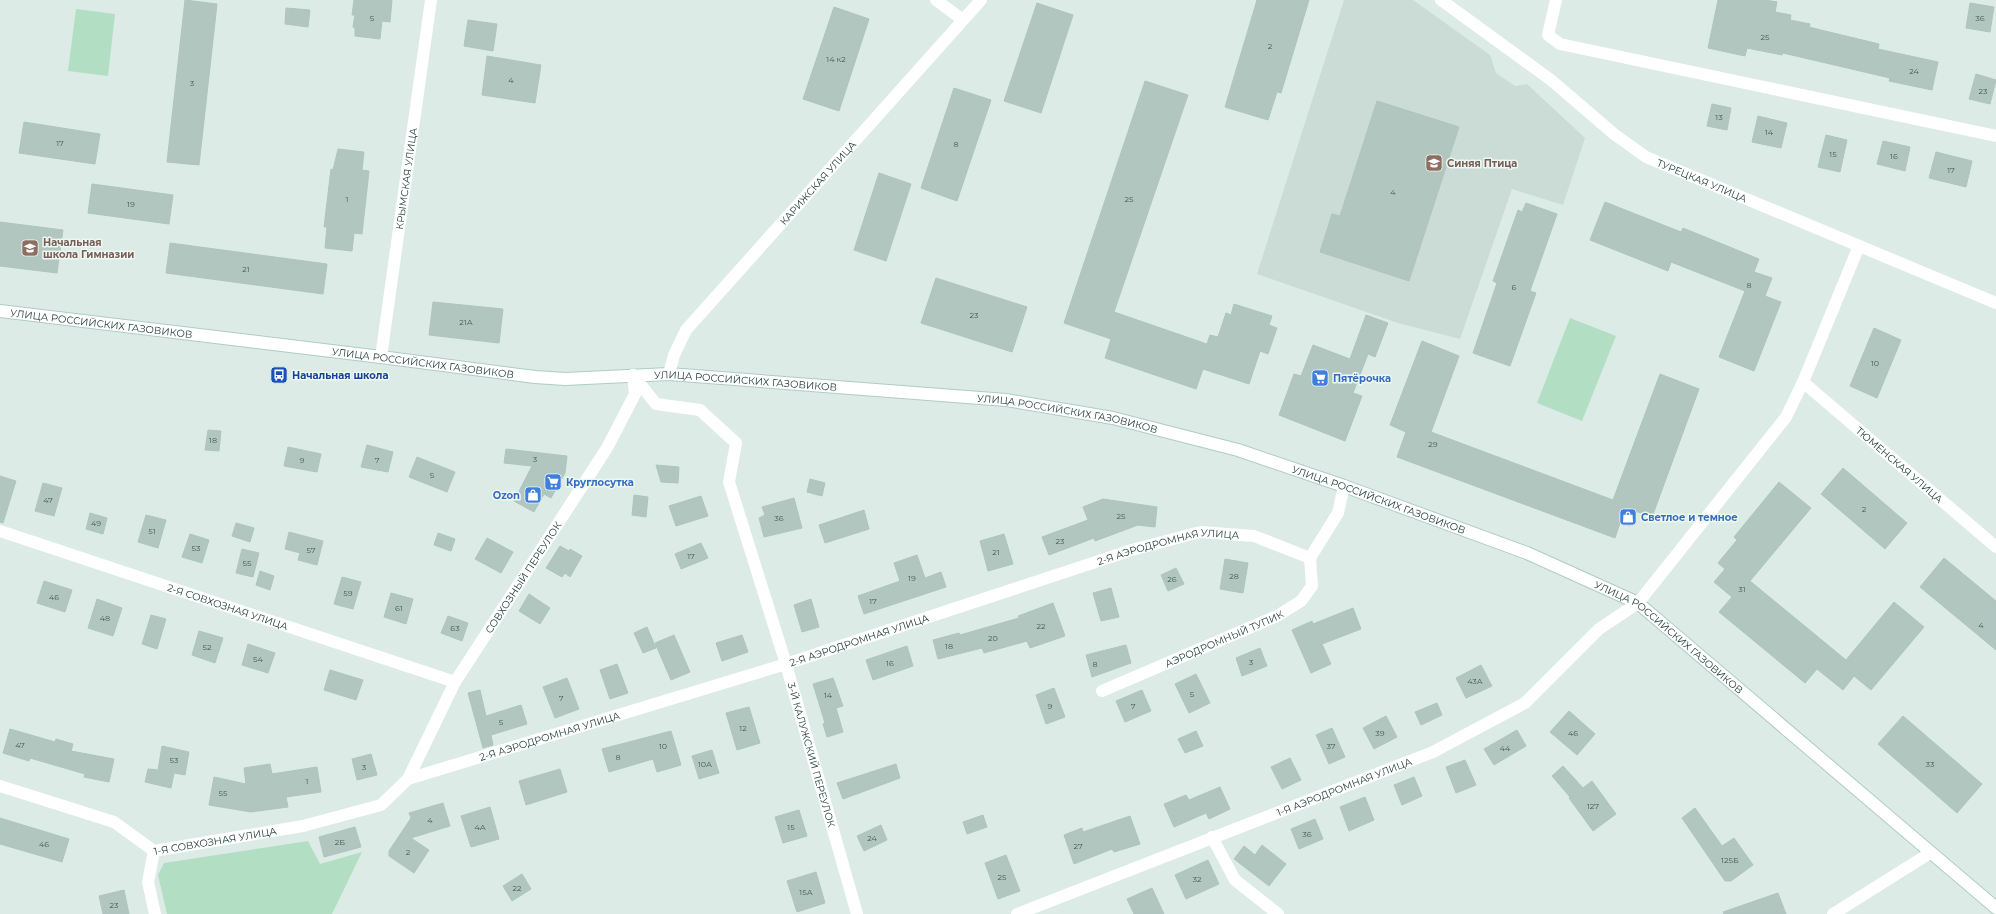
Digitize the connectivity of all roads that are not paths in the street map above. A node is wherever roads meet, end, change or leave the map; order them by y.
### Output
1 (431, 0) edge
2 (936, 0) edge
3 (981, 0) edge
4 (1441, 0) edge
5 (1556, 0) edge
6 (964, 20) junction
7 (1996, 136) edge
8 (1859, 246) junction
9 (1996, 303) edge
10 (0, 311) edge
11 (381, 357) junction
12 (669, 374) junction
13 (633, 375) junction
14 (1803, 382) junction
15 (1344, 486) junction
16 (0, 531) edge
17 (1996, 547) edge
18 (1310, 558) junction
19 (1638, 603) junction
20 (786, 664) junction
21 (455, 682) junction
22 (1102, 690) dead end
23 (408, 779) junction
24 (0, 786) edge
25 (1212, 837) junction
26 (154, 851) junction
27 (1930, 853) junction
28 (1996, 908) edge
29 (155, 914) edge
30 (857, 914) edge
31 (1017, 914) edge
32 (1278, 914) edge
33 (1833, 914) edge

1 - 11 street, КРЫМСКАЯ УЛИЦА
2 - 6 street
3 - 6 street, КАРИЖСКАЯ УЛИЦА
4 - 8 street, ТУРЕЦКАЯ УЛИЦА
5 - 7 street
6 - 12 street, КАРИЖСКАЯ УЛИЦА
8 - 9 street, ТУРЕЦКАЯ УЛИЦА
8 - 14 street, 1-Я АЭРОДРОМНАЯ УЛИЦА
10 - 11 street, УЛИЦА РОССИЙСКИХ ГАЗОВИКОВ
11 - 13 street, УЛИЦА РОССИЙСКИХ ГАЗОВИКОВ
12 - 13 street, УЛИЦА РОССИЙСКИХ ГАЗОВИКОВ
12 - 15 street, УЛИЦА РОССИЙСКИХ ГАЗОВИКОВ
13 - 20 street, 3-Й КАЛУЖСКИЙ ПЕРЕУЛОК
13 - 21 street, СОВХОЗНЫЙ ПЕРЕУЛОК
14 - 17 street, ТЮМЕНСКАЯ УЛИЦА
14 - 19 street, 1-Я АЭРОДРОМНАЯ УЛИЦА
15 - 18 street
15 - 19 street, УЛИЦА РОССИЙСКИХ ГАЗОВИКОВ
16 - 21 street, 2-Я СОВХОЗНАЯ УЛИЦА
18 - 20 street, 2-Я АЭРОДРОМНАЯ УЛИЦА
18 - 22 street, АЭРОДРОМНЫЙ ТУПИК
19 - 25 street, 1-Я АЭРОДРОМНАЯ УЛИЦА
19 - 27 street, УЛИЦА РОССИЙСКИХ ГАЗОВИКОВ
20 - 23 street, 2-Я АЭРОДРОМНАЯ УЛИЦА
20 - 30 street, 3-Й КАЛУЖСКИЙ ПЕРЕУЛОК
21 - 23 street, СОВХОЗНЫЙ ПЕРЕУЛОК
23 - 26 street, 1-Я СОВХОЗНАЯ УЛИЦА
24 - 26 street, 1-Я СОВХОЗНАЯ УЛИЦА
25 - 31 street, 1-Я АЭРОДРОМНАЯ УЛИЦА
25 - 32 street
26 - 29 street
27 - 28 street, УЛИЦА РОССИЙСКИХ ГАЗОВИКОВ
27 - 33 street

